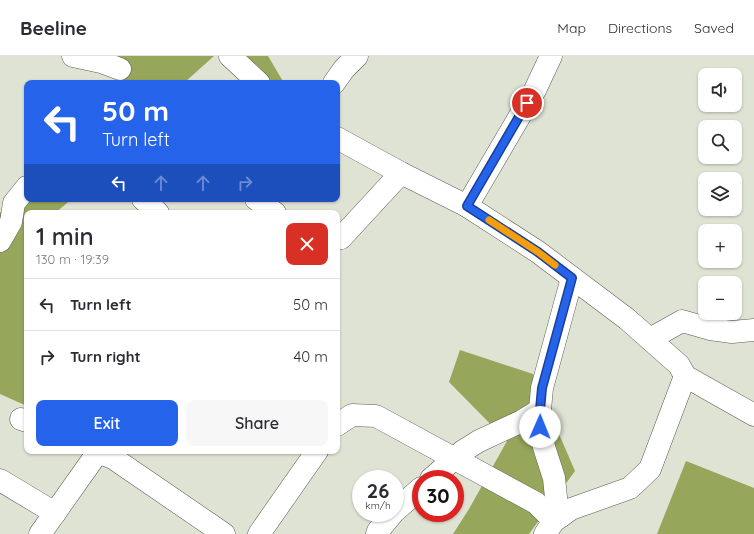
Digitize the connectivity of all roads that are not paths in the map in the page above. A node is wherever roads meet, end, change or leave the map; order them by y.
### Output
1 (73, 56) edge
2 (230, 56) edge
3 (357, 56) edge
4 (551, 56) edge
5 (120, 69) edge
6 (256, 80) edge
7 (336, 80) edge
8 (340, 140) edge
9 (401, 173) junction
10 (24, 191) edge
11 (146, 202) edge
12 (260, 202) edge
13 (467, 206) junction
14 (155, 210) edge
15 (272, 210) edge
16 (340, 238) edge
17 (0, 241) edge
18 (572, 278) junction
19 (754, 330) edge
20 (650, 339) junction
21 (685, 376) junction
22 (540, 410) junction
23 (754, 415) edge
24 (340, 423) edge
25 (95, 454) edge
26 (104, 454) edge
27 (315, 454) edge
28 (455, 459) junction
29 (442, 470) edge
30 (0, 480) edge
31 (412, 496) edge
32 (404, 503) edge
33 (54, 513) junction
34 (385, 522) edge
35 (553, 524) edge
36 (40, 534) edge
37 (224, 534) edge
38 (259, 534) edge
39 (377, 534) edge

1 - 5 street
2 - 6 street
3 - 7 street
4 - 13 street
8 - 9 street
9 - 13 street
9 - 16 street
10 - 17 street
11 - 14 street
12 - 15 street
13 - 18 street
18 - 20 street
18 - 22 street
19 - 20 street
20 - 21 street
21 - 23 street
21 - 35 street
22 - 28 street
22 - 35 street
24 - 28 street
25 - 33 street
26 - 37 street
27 - 38 street
28 - 29 street
28 - 35 street
30 - 33 street
31 - 32 street
33 - 36 street
34 - 39 street

